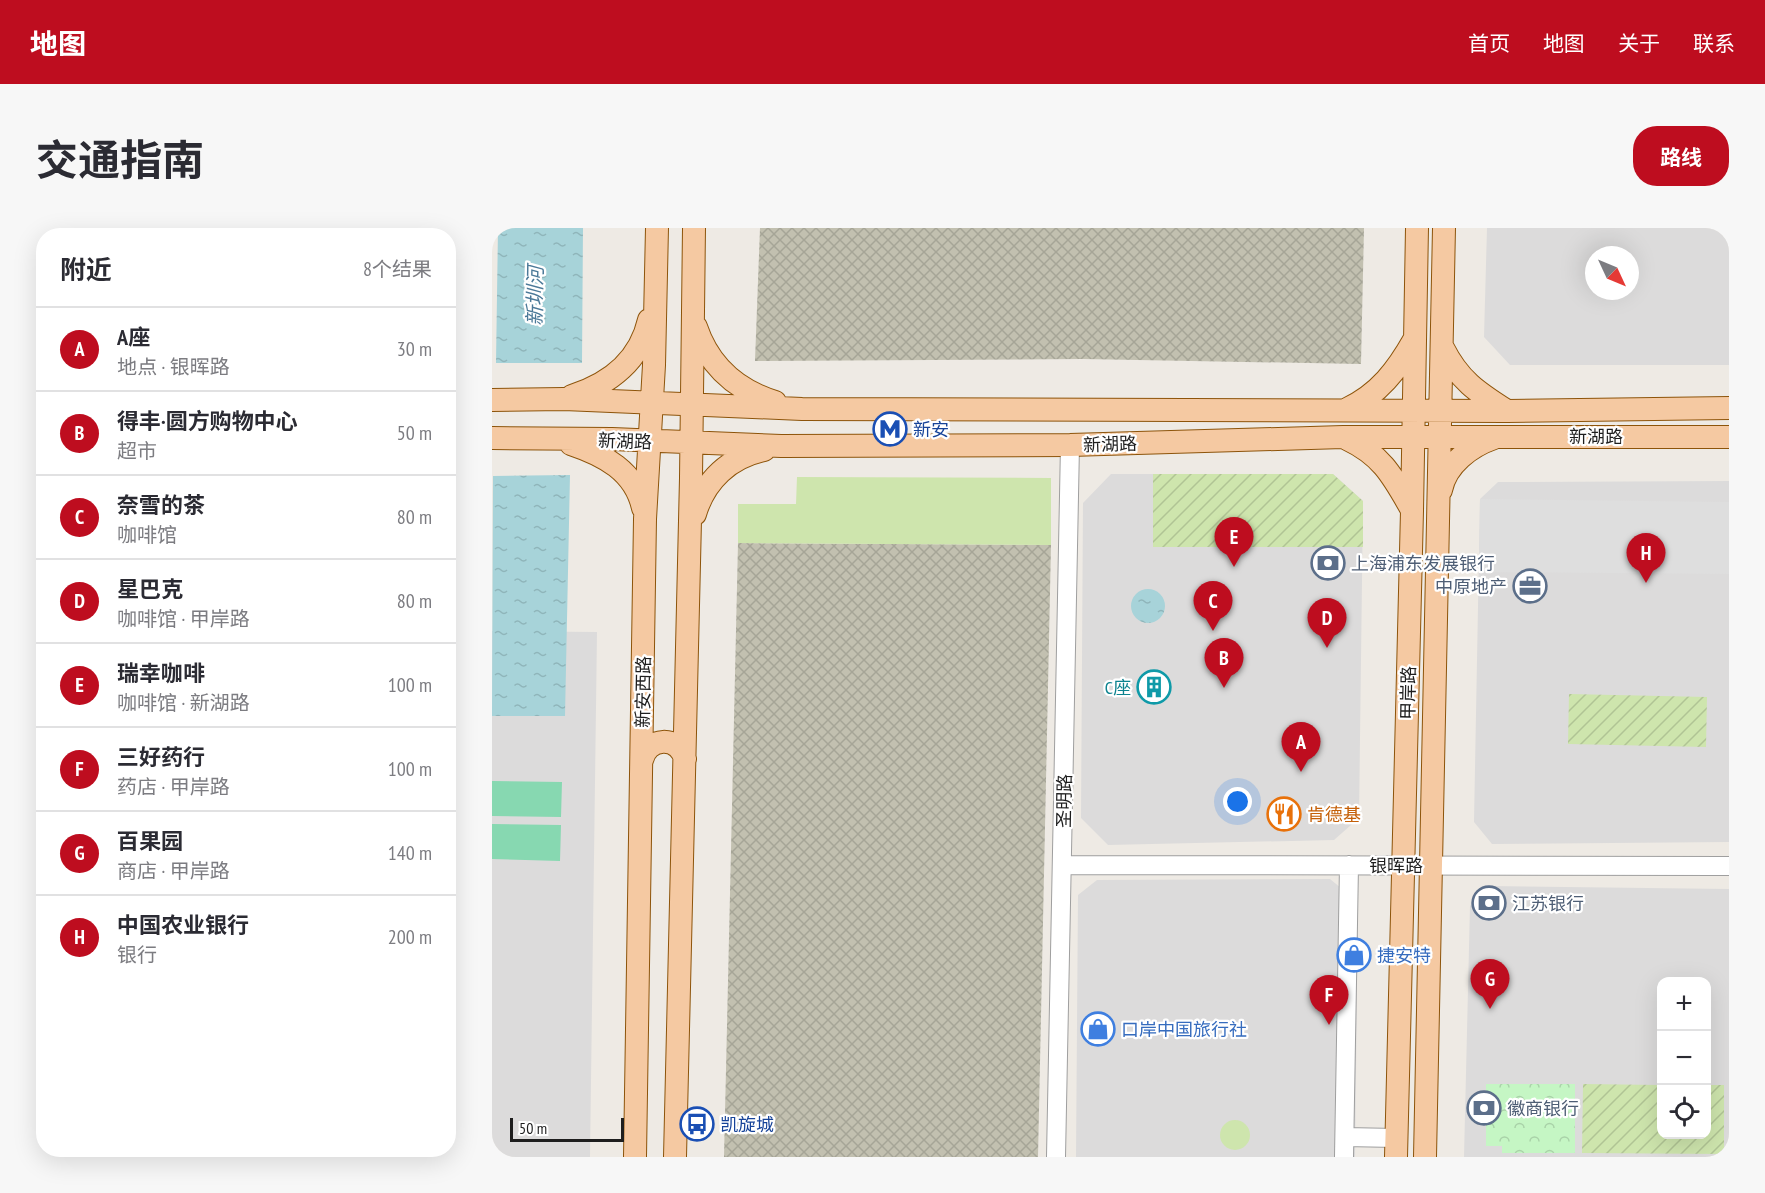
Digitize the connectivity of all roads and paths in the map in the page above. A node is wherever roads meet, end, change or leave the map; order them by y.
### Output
1 (657, 228) edge
2 (694, 228) edge
3 (1444, 230) edge
4 (1417, 231) edge
5 (655, 295) junction
6 (694, 319) junction
7 (1415, 339) junction
8 (1442, 345) junction
9 (564, 399) junction
10 (492, 400) edge
11 (652, 403) junction
12 (692, 405) junction
13 (1729, 408) edge
14 (802, 409) junction
15 (1633, 409) junction
16 (1344, 410) junction
17 (1414, 410) junction
18 (1441, 411) junction
19 (1507, 411) junction
20 (1440, 436) junction
21 (1502, 436) junction
22 (1631, 436) junction
23 (1343, 437) junction
24 (1413, 437) junction
25 (1729, 437) edge
26 (492, 438) edge
27 (555, 439) junction
28 (650, 441) junction
29 (691, 444) junction
30 (1070, 445) junction
31 (781, 446) junction
32 (1439, 500) junction
33 (1412, 511) junction
34 (645, 519) junction
35 (689, 550) junction
36 (684, 759) junction
37 (642, 760) junction
38 (1063, 865) junction
39 (1350, 865) junction
40 (1431, 865) junction
41 (1403, 866) junction
42 (1729, 866) edge
43 (1345, 1137) junction
44 (1396, 1148) edge
45 (636, 1157) edge
46 (675, 1157) edge
47 (1056, 1157) edge
48 (1344, 1157) edge
49 (1425, 1157) edge

1 - 5 main road, 新安西路
2 - 6 main road
3 - 4 main road
3 - 8 main road, 甲岸路
4 - 7 main road, 甲岸路
5 - 9 main road
5 - 11 main road, 新安西路
6 - 12 main road
6 - 14 main road
7 - 16 main road
7 - 17 main road, 甲岸路
8 - 18 main road, 甲岸路
8 - 19 main road
9 - 10 main road, 新湖路
9 - 11 main road, 新湖路
11 - 12 main road, 新湖路
11 - 28 main road, 新安西路
12 - 14 main road, 新湖路
12 - 29 main road
13 - 15 main road, 新湖路
14 - 16 main road, 新湖路
15 - 19 main road, 新湖路
15 - 22 main road
16 - 17 main road, 新湖路
17 - 18 main road, 新湖路
17 - 24 main road, 甲岸路
18 - 19 main road, 新湖路
18 - 20 main road, 甲岸路
20 - 21 main road, 新湖路
20 - 24 main road, 新湖路
20 - 32 main road, 甲岸路
21 - 22 main road, 新湖路
21 - 32 main road
22 - 25 main road, 新湖路
23 - 24 main road, 新湖路
23 - 30 main road, 新湖路
23 - 33 main road
24 - 33 main road, 甲岸路
26 - 27 main road, 新湖路
27 - 28 main road, 新湖路
27 - 34 main road
28 - 29 main road, 新湖路
28 - 34 main road, 新安西路
29 - 31 main road, 新湖路
29 - 35 main road
30 - 31 main road, 新湖路
30 - 38 street, 圣明路
31 - 35 main road
32 - 40 main road, 甲岸路
33 - 41 main road, 甲岸路
34 - 37 main road, 新安西路
35 - 36 main road
36 - 37 main road
36 - 46 main road
37 - 45 main road, 新安西路
38 - 39 street, 银晖路
38 - 47 street, 圣明路
39 - 41 street, 银晖路
39 - 43 street
40 - 41 street, 银晖路
40 - 42 street, 银晖路
40 - 49 main road, 甲岸路
41 - 44 main road, 甲岸路
43 - 44 street
43 - 48 street

